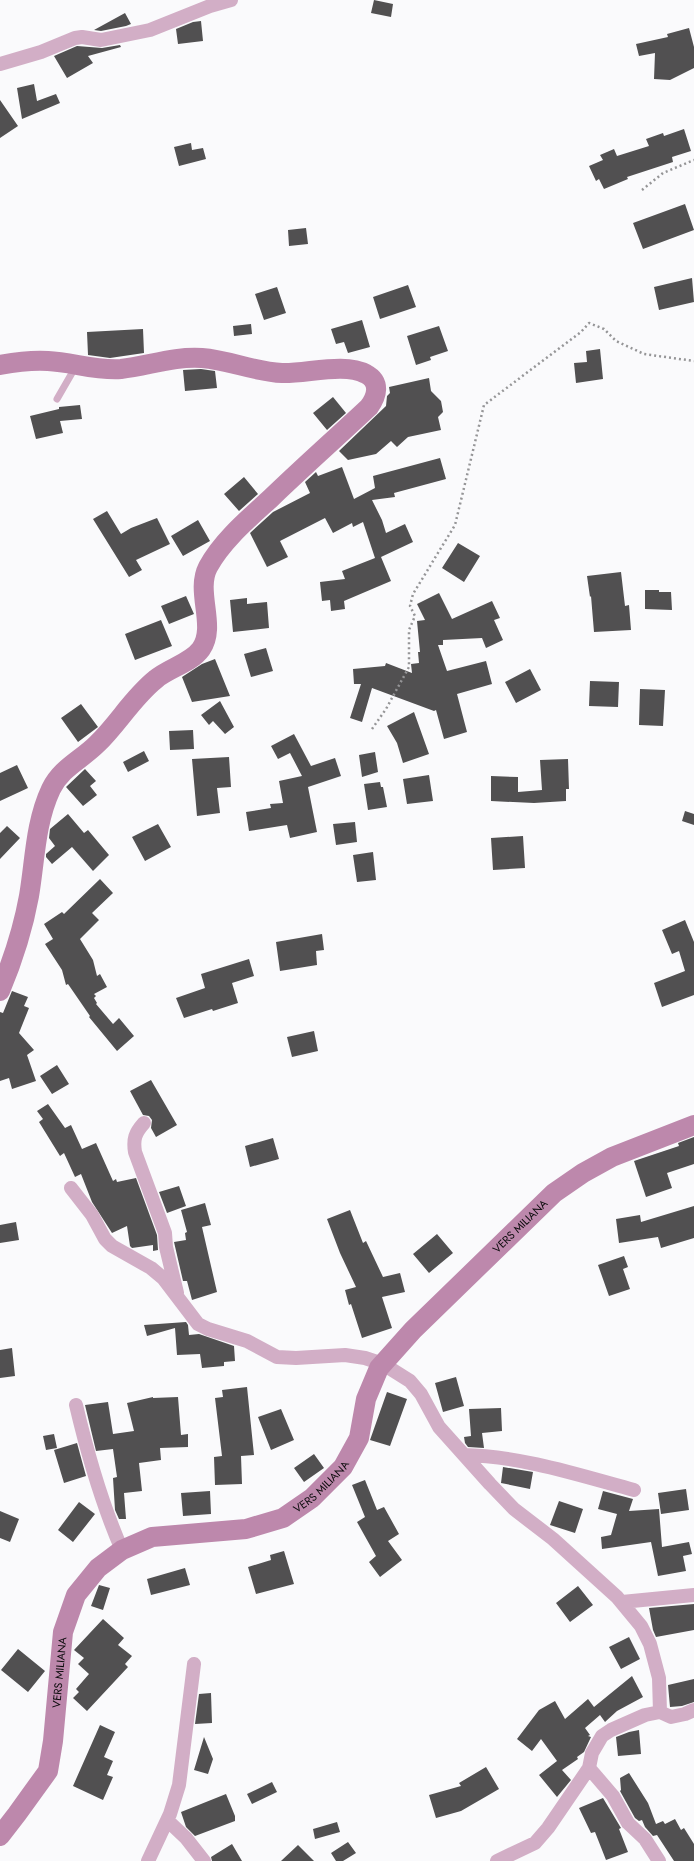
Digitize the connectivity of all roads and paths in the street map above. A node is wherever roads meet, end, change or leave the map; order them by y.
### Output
1 (231, 0) edge
2 (0, 64) edge
3 (694, 160) edge
4 (642, 190) dead end
5 (694, 361) edge
6 (72, 364) junction
7 (0, 365) edge
8 (57, 399) dead end
9 (372, 729) dead end
10 (0, 991) edge
11 (144, 1123) dead end
12 (694, 1124) edge
13 (71, 1188) dead end
14 (178, 1298) junction
15 (383, 1364) junction
16 (76, 1405) dead end
17 (464, 1455) junction
18 (634, 1490) dead end
19 (122, 1550) junction
20 (694, 1595) edge
21 (622, 1602) junction
22 (194, 1664) dead end
23 (694, 1710) edge
24 (660, 1712) junction
25 (589, 1768) junction
26 (167, 1820) junction
27 (0, 1836) edge
28 (148, 1861) edge
29 (204, 1861) edge
30 (497, 1861) edge
31 (659, 1861) edge

1 - 2 street
3 - 4 path
5 - 9 path
6 - 7 main road
6 - 8 lane
6 - 10 main road
11 - 14 street
12 - 15 main road, VERS MILIANA
13 - 14 street
14 - 15 street
15 - 17 street
15 - 19 main road, VERS MILIANA
16 - 19 street
17 - 18 street
17 - 21 street
19 - 27 main road, VERS MILIANA
20 - 21 street
21 - 24 street
22 - 26 street
23 - 24 street
24 - 25 street
25 - 30 street
25 - 31 street
26 - 28 street
26 - 29 street

